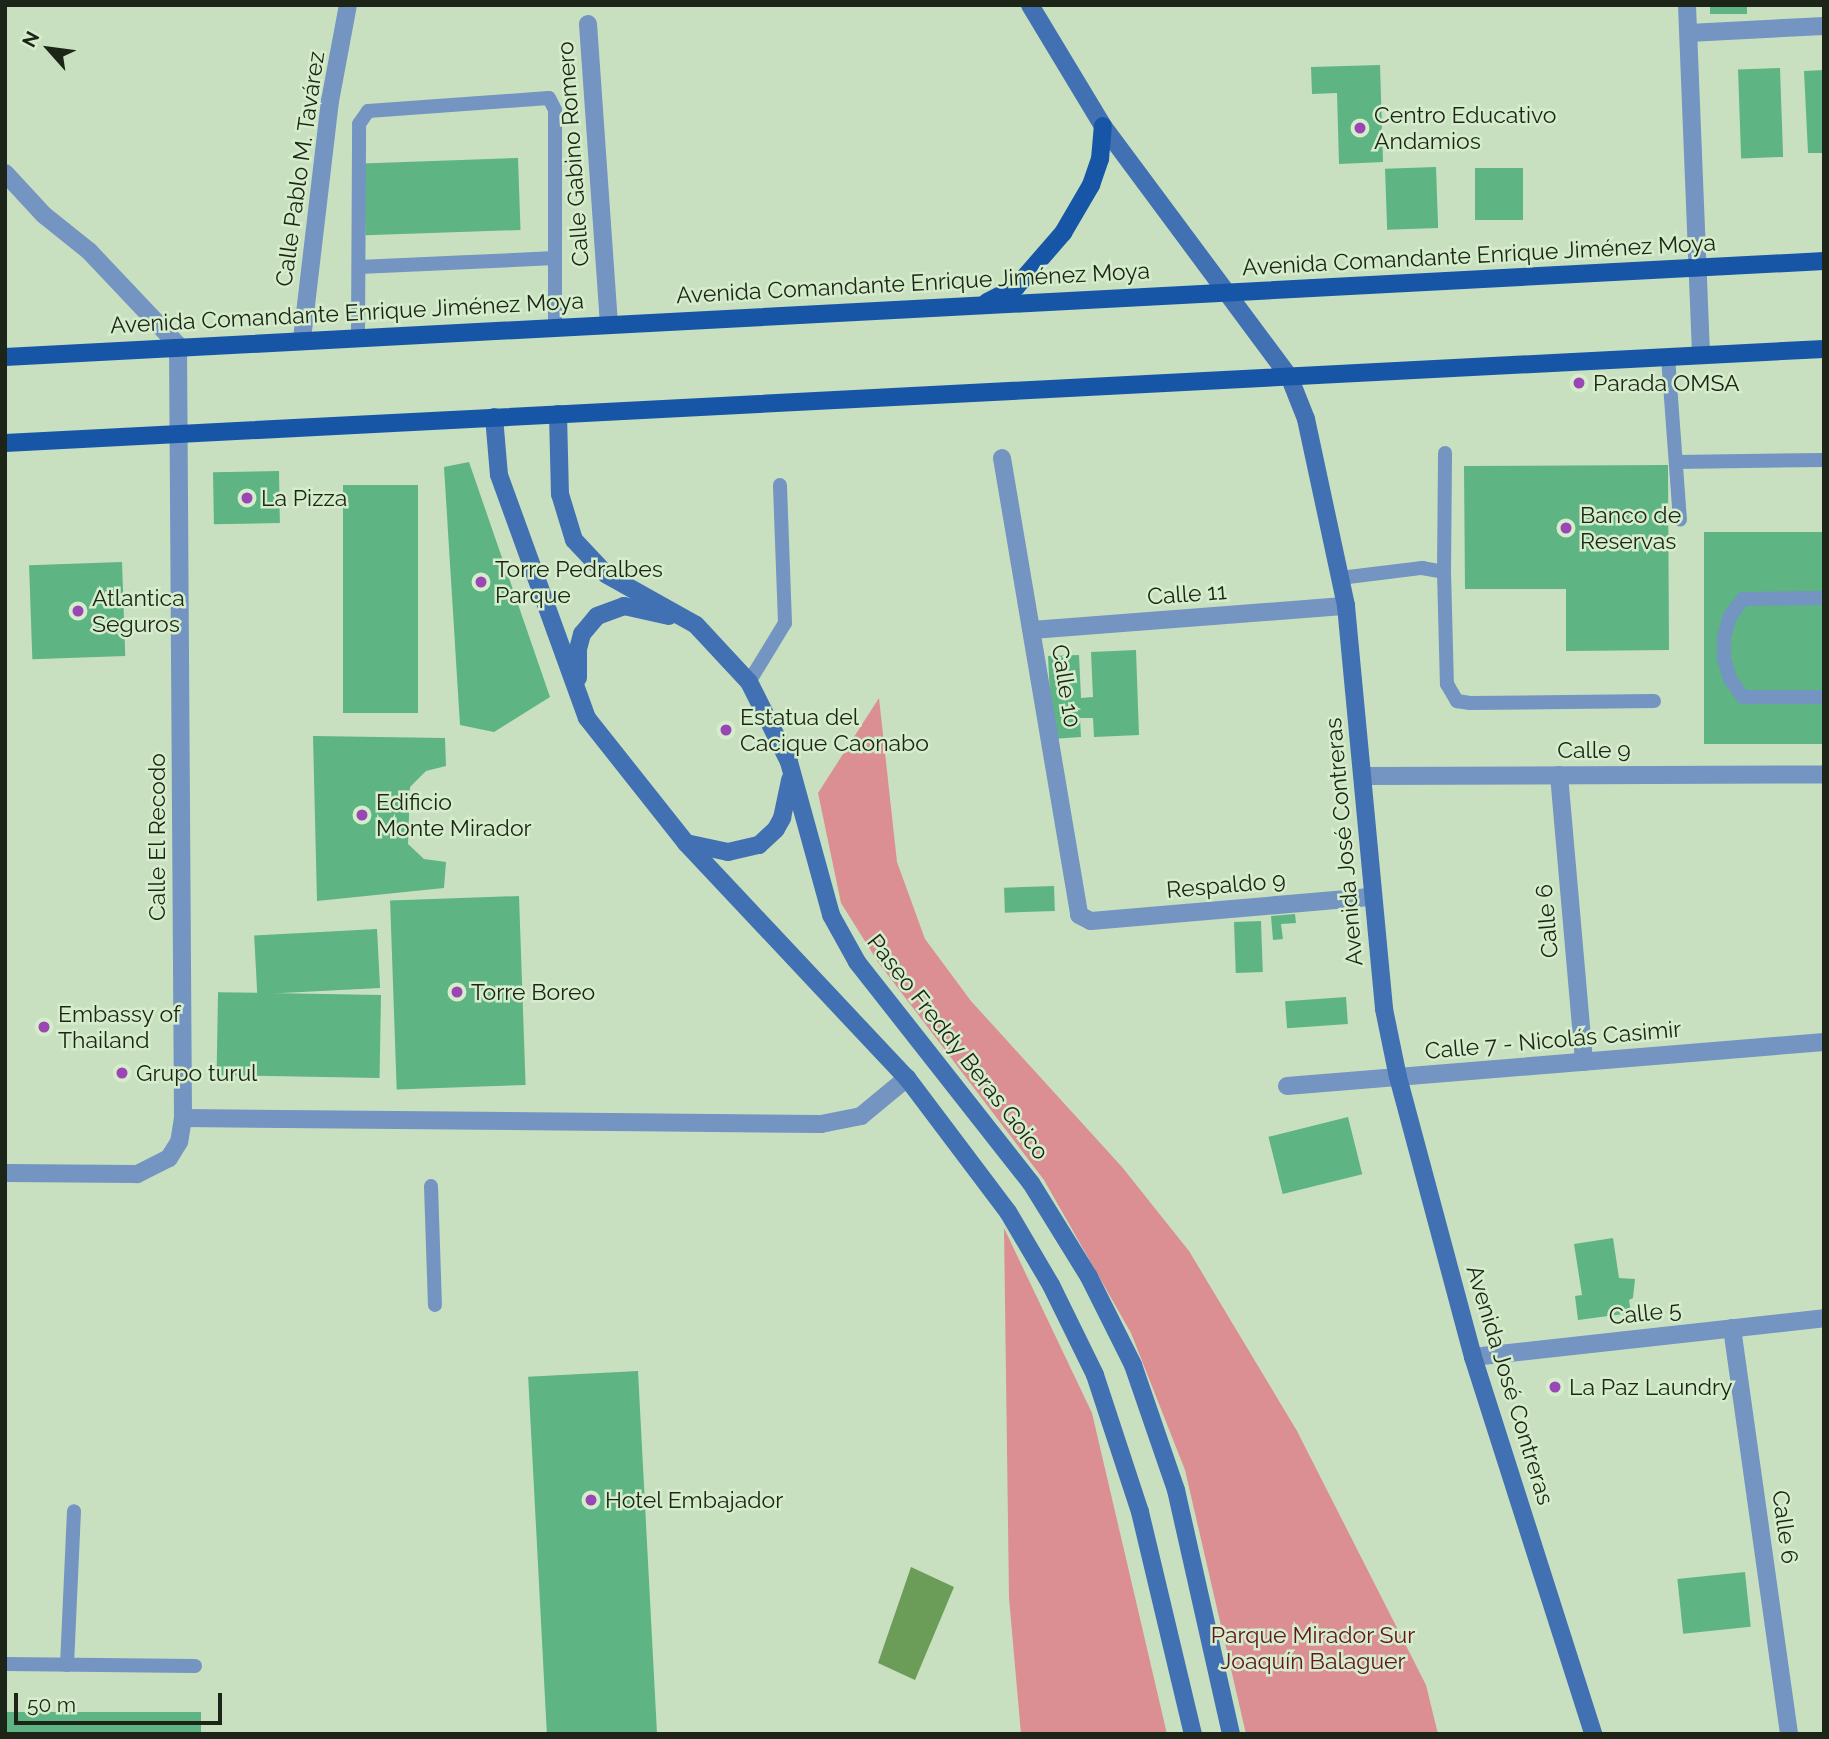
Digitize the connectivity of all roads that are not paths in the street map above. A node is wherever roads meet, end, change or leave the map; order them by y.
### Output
1 (348, 5) edge
2 (1030, 5) edge
3 (1688, 5) edge
4 (588, 24) dead end
5 (1824, 26) edge
6 (1689, 33) junction
7 (1103, 126) junction
8 (5, 173) edge
9 (555, 258) junction
10 (1824, 261) edge
11 (359, 267) junction
12 (1698, 268) junction
13 (1227, 292) junction
14 (982, 304) junction
15 (609, 323) junction
16 (555, 326) junction
17 (358, 336) junction
18 (302, 339) junction
19 (178, 345) junction
20 (1824, 349) edge
21 (1701, 355) junction
22 (5, 357) edge
23 (1668, 357) junction
24 (1289, 376) junction
25 (558, 414) junction
26 (494, 417) junction
27 (179, 434) junction
28 (5, 443) edge
29 (1445, 453) dead end
30 (1002, 458) dead end
31 (1824, 460) edge
32 (1676, 463) junction
33 (780, 485) dead end
34 (1680, 520) dead end
35 (1444, 572) junction
36 (1340, 578) junction
37 (1824, 598) edge
38 (1346, 606) junction
39 (695, 625) junction
40 (1032, 630) junction
41 (749, 682) junction
42 (1824, 697) edge
43 (1654, 701) dead end
44 (587, 718) junction
45 (789, 762) junction
46 (1824, 774) edge
47 (1559, 775) junction
48 (1364, 776) junction
49 (686, 843) junction
50 (1373, 897) junction
51 (1085, 919) joint
52 (1824, 1042) edge
53 (1584, 1062) junction
54 (1398, 1077) junction
55 (907, 1078) junction
56 (1286, 1086) dead end
57 (183, 1118) junction
58 (5, 1173) edge
59 (431, 1185) dead end
60 (435, 1305) dead end
61 (1824, 1318) edge
62 (1732, 1328) junction
63 (1473, 1357) junction
64 (74, 1511) dead end
65 (5, 1664) edge
66 (68, 1665) junction
67 (195, 1666) dead end
68 (1193, 1734) edge
69 (1231, 1734) edge
70 (1593, 1734) edge
71 (1789, 1734) edge

1 - 18 street, Calle Pablo M. Tavárez
2 - 7 street, Avenida José Contreras
3 - 6 street
4 - 15 street, Calle Gabino Romero
5 - 6 street
6 - 12 street
7 - 13 street, Avenida José Contreras
7 - 14 main road
8 - 19 street
9 - 11 lane
9 - 11 lane
9 - 16 lane
10 - 12 main road, Avenida Comandante Enrique Jiménez Moya
11 - 17 lane
12 - 13 main road, Avenida Comandante Enrique Jiménez Moya
12 - 21 street
13 - 14 main road, Avenida Comandante Enrique Jiménez Moya
13 - 24 street, Avenida José Contreras
14 - 15 main road, Avenida Comandante Enrique Jiménez Moya
15 - 16 main road, Avenida Comandante Enrique Jiménez Moya
16 - 17 main road, Avenida Comandante Enrique Jiménez Moya
17 - 18 main road, Avenida Comandante Enrique Jiménez Moya
18 - 19 main road, Avenida Comandante Enrique Jiménez Moya
19 - 22 main road, Avenida Comandante Enrique Jiménez Moya
19 - 27 street, Calle El Recodo
20 - 21 main road
21 - 23 main road
23 - 24 main road
23 - 32 lane
24 - 25 main road
24 - 36 street, Avenida José Contreras
25 - 26 main road
25 - 39 street, Paseo Freddy Beras Goico
26 - 27 main road
26 - 44 street
27 - 28 main road
27 - 57 street, Calle El Recodo
29 - 35 lane
30 - 40 street, Calle 10
31 - 32 lane
32 - 34 lane
33 - 41 lane
35 - 36 lane
35 - 43 lane
36 - 38 street, Avenida José Contreras
37 - 42 lane
38 - 40 street, Calle 11
38 - 48 street, Avenida José Contreras
39 - 41 street, Paseo Freddy Beras Goico
39 - 44 street
40 - 51 street, Calle 10
41 - 45 street, Paseo Freddy Beras Goico
44 - 49 street
45 - 49 street
45 - 69 street, Paseo Freddy Beras Goico
46 - 47 street, Calle 9
47 - 48 street, Calle 9
47 - 53 street, Calle 6
48 - 50 street, Avenida José Contreras
49 - 55 street
50 - 51 street, Respaldo 9
50 - 54 street, Avenida José Contreras
52 - 53 street, Calle 7 - Nicolás Casimir
53 - 54 street, Calle 7 - Nicolás Casimir
54 - 56 street, Calle 7 - Nicolás Casimir
54 - 63 street, Avenida José Contreras
55 - 57 street
55 - 68 street
57 - 58 street, Calle El Recodo
59 - 60 lane
61 - 62 street, Calle 5
62 - 63 street, Calle 5
62 - 71 street, Calle 6
63 - 70 street, Avenida José Contreras
64 - 66 lane
65 - 66 lane
66 - 67 lane

